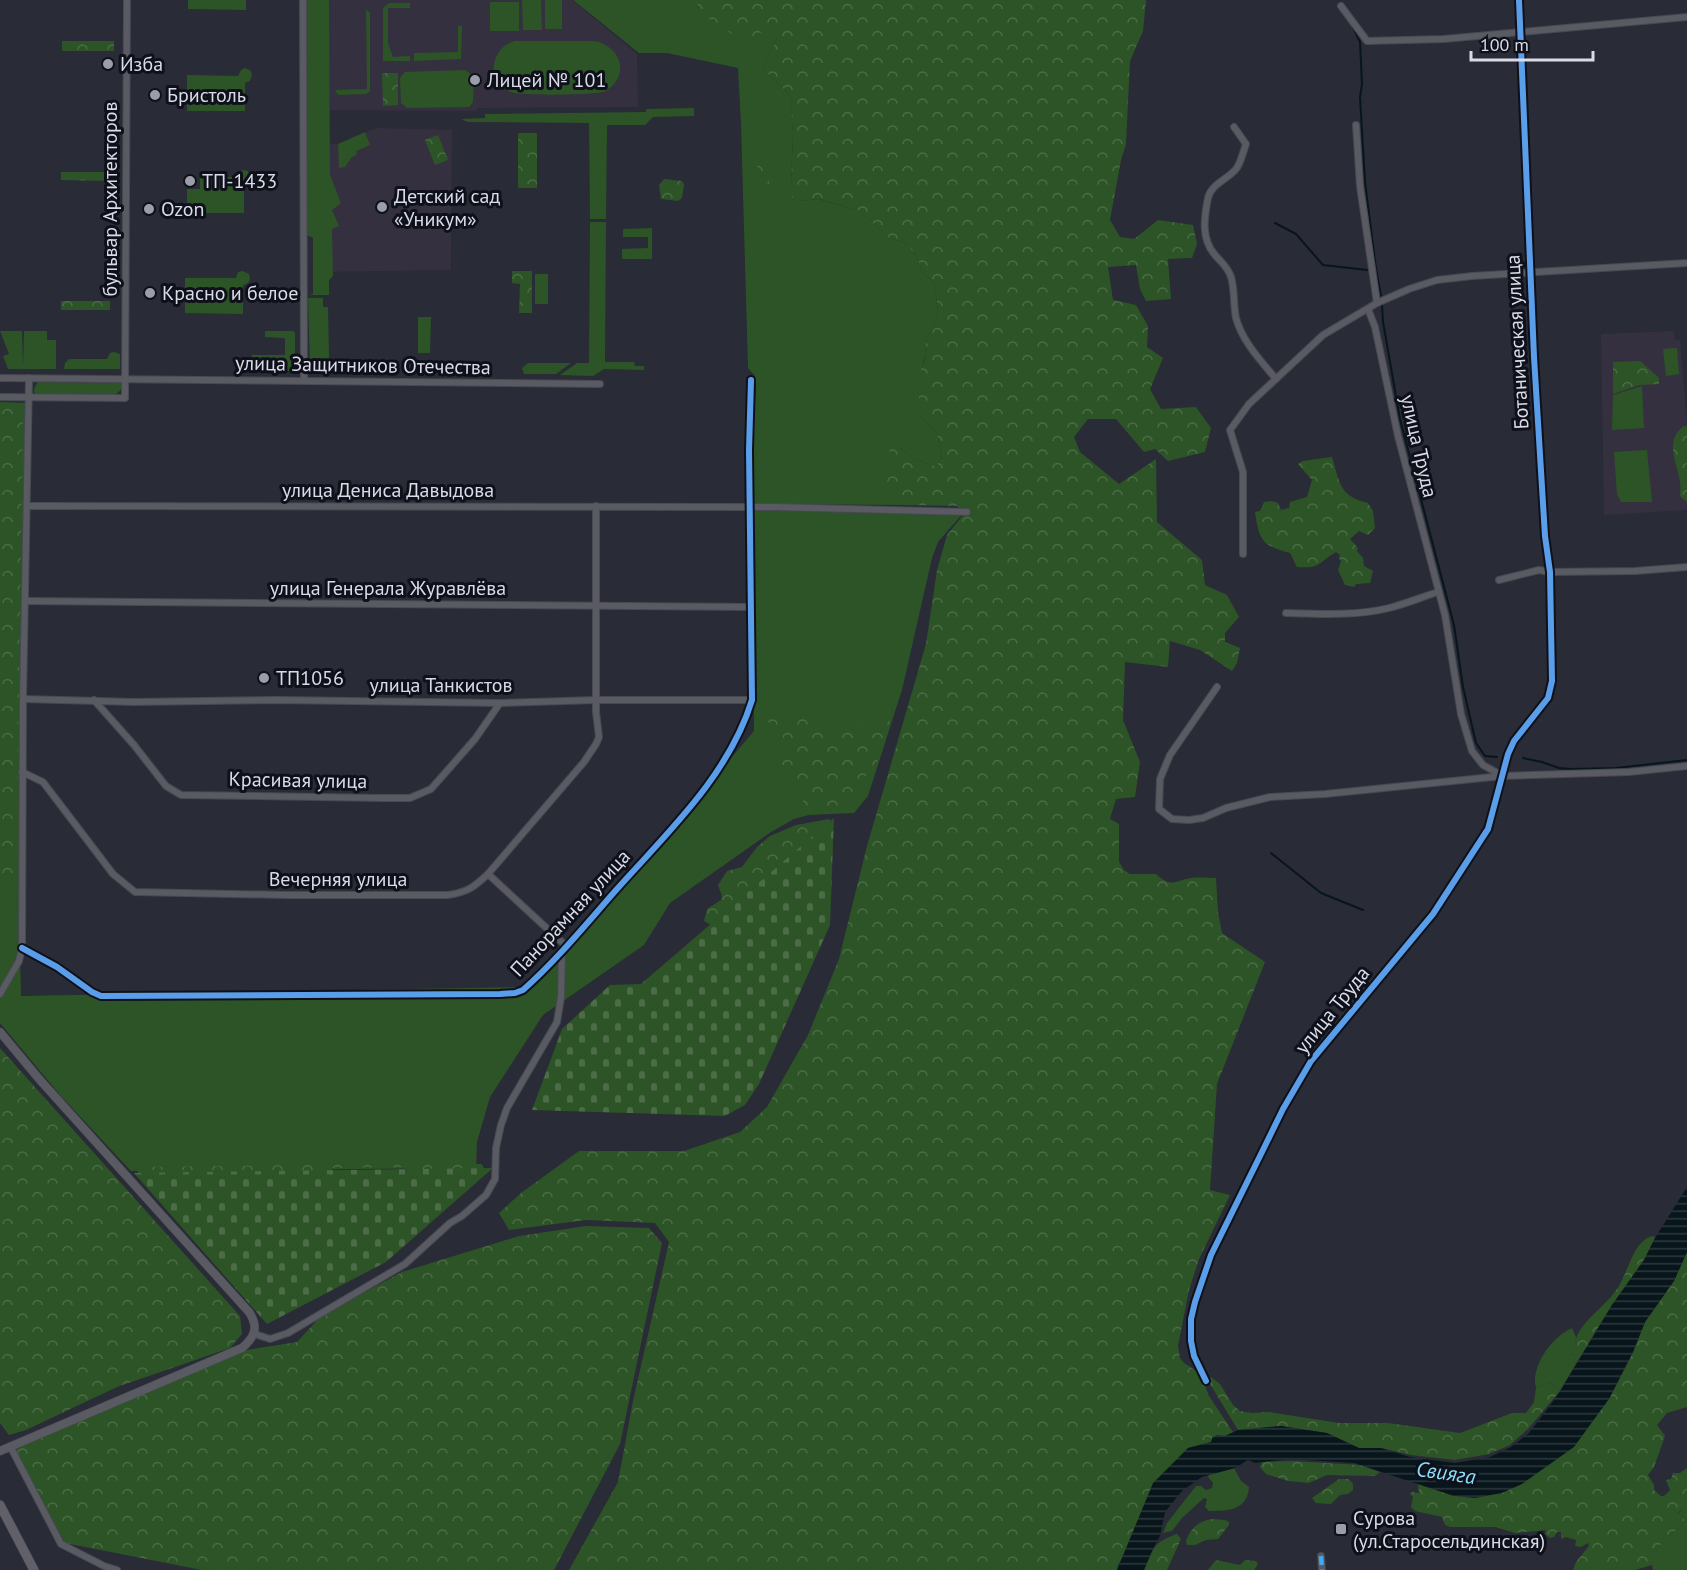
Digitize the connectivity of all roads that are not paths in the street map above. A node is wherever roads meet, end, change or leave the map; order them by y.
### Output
1 (127, 0) edge
2 (303, 0) edge
3 (1519, 0) edge
4 (1341, 6) dead end
5 (1687, 17) edge
6 (1520, 32) junction
7 (1356, 125) dead end
8 (1234, 127) dead end
9 (1687, 263) edge
10 (1530, 274) junction
11 (1377, 303) junction
12 (1368, 309) junction
13 (0, 378) edge
14 (29, 378) junction
15 (125, 379) junction
16 (1276, 379) junction
17 (304, 380) junction
18 (752, 380) dead end
19 (600, 384) dead end
20 (0, 397) edge
21 (29, 398) junction
22 (27, 506) junction
23 (596, 506) junction
24 (750, 507) junction
25 (967, 512) dead end
26 (1243, 554) dead end
27 (1687, 567) edge
28 (1550, 572) junction
29 (1499, 580) dead end
30 (1438, 592) junction
31 (25, 601) junction
32 (597, 605) junction
33 (751, 607) junction
34 (1286, 613) dead end
35 (1552, 681) joint
36 (1217, 687) dead end
37 (23, 699) junction
38 (94, 700) junction
39 (596, 700) junction
40 (752, 700) junction
41 (500, 703) junction
42 (1687, 766) edge
43 (22, 772) junction
44 (1502, 776) junction
45 (488, 874) junction
46 (22, 948) junction
47 (564, 949) junction
48 (0, 994) edge
49 (0, 1032) edge
50 (255, 1334) junction
51 (1206, 1381) dead end
52 (10, 1446) junction
53 (0, 1451) edge
54 (0, 1505) edge
55 (1321, 1556) dead end
56 (34, 1570) edge
57 (117, 1570) edge
58 (1322, 1570) edge

1 - 15 street, бульвар Архитекторов
2 - 17 street
3 - 6 street, Ботаническая улица
4 - 6 street
5 - 6 street
6 - 10 street, Ботаническая улица
7 - 11 street
8 - 16 street
9 - 10 street
10 - 11 street
10 - 28 street, Ботаническая улица
11 - 12 street
12 - 16 street
12 - 30 street, улица Труда
13 - 14 street, улица Защитников Отечества
14 - 15 street, улица Защитников Отечества
14 - 21 street
15 - 17 street, улица Защитников Отечества
15 - 21 street, бульвар Архитекторов
16 - 26 street
17 - 19 street, улица Защитников Отечества
18 - 24 street, Панорамная улица
20 - 21 street
21 - 22 street
22 - 23 street, улица Дениса Давыдова
22 - 31 street
23 - 24 street, улица Дениса Давыдова
23 - 32 street, Вечерняя улица
24 - 25 street, улица Дениса Давыдова
24 - 33 street, Панорамная улица
27 - 28 street
28 - 29 street
28 - 35 street, Ботаническая улица
30 - 34 street
30 - 44 street, улица Труда
31 - 32 street, улица Генерала Журавлёва
31 - 37 street
32 - 33 street, улица Генерала Журавлёва
32 - 39 street, Вечерняя улица
33 - 40 street, Панорамная улица
35 - 44 street, улица Труда
36 - 44 street
37 - 38 street, улица Танкистов
37 - 43 street
38 - 41 street, улица Танкистов
38 - 41 street, Красивая улица
39 - 40 street, улица Танкистов
39 - 41 street, улица Танкистов
39 - 45 street, Вечерняя улица
40 - 47 street, Панорамная улица
42 - 44 street
43 - 45 street, Вечерняя улица
43 - 46 street
44 - 51 street, улица Труда
45 - 47 street
46 - 47 street, Панорамная улица
46 - 48 street
47 - 50 street
49 - 50 street
50 - 52 street
52 - 53 street
52 - 57 street
54 - 56 main road
55 - 58 street

